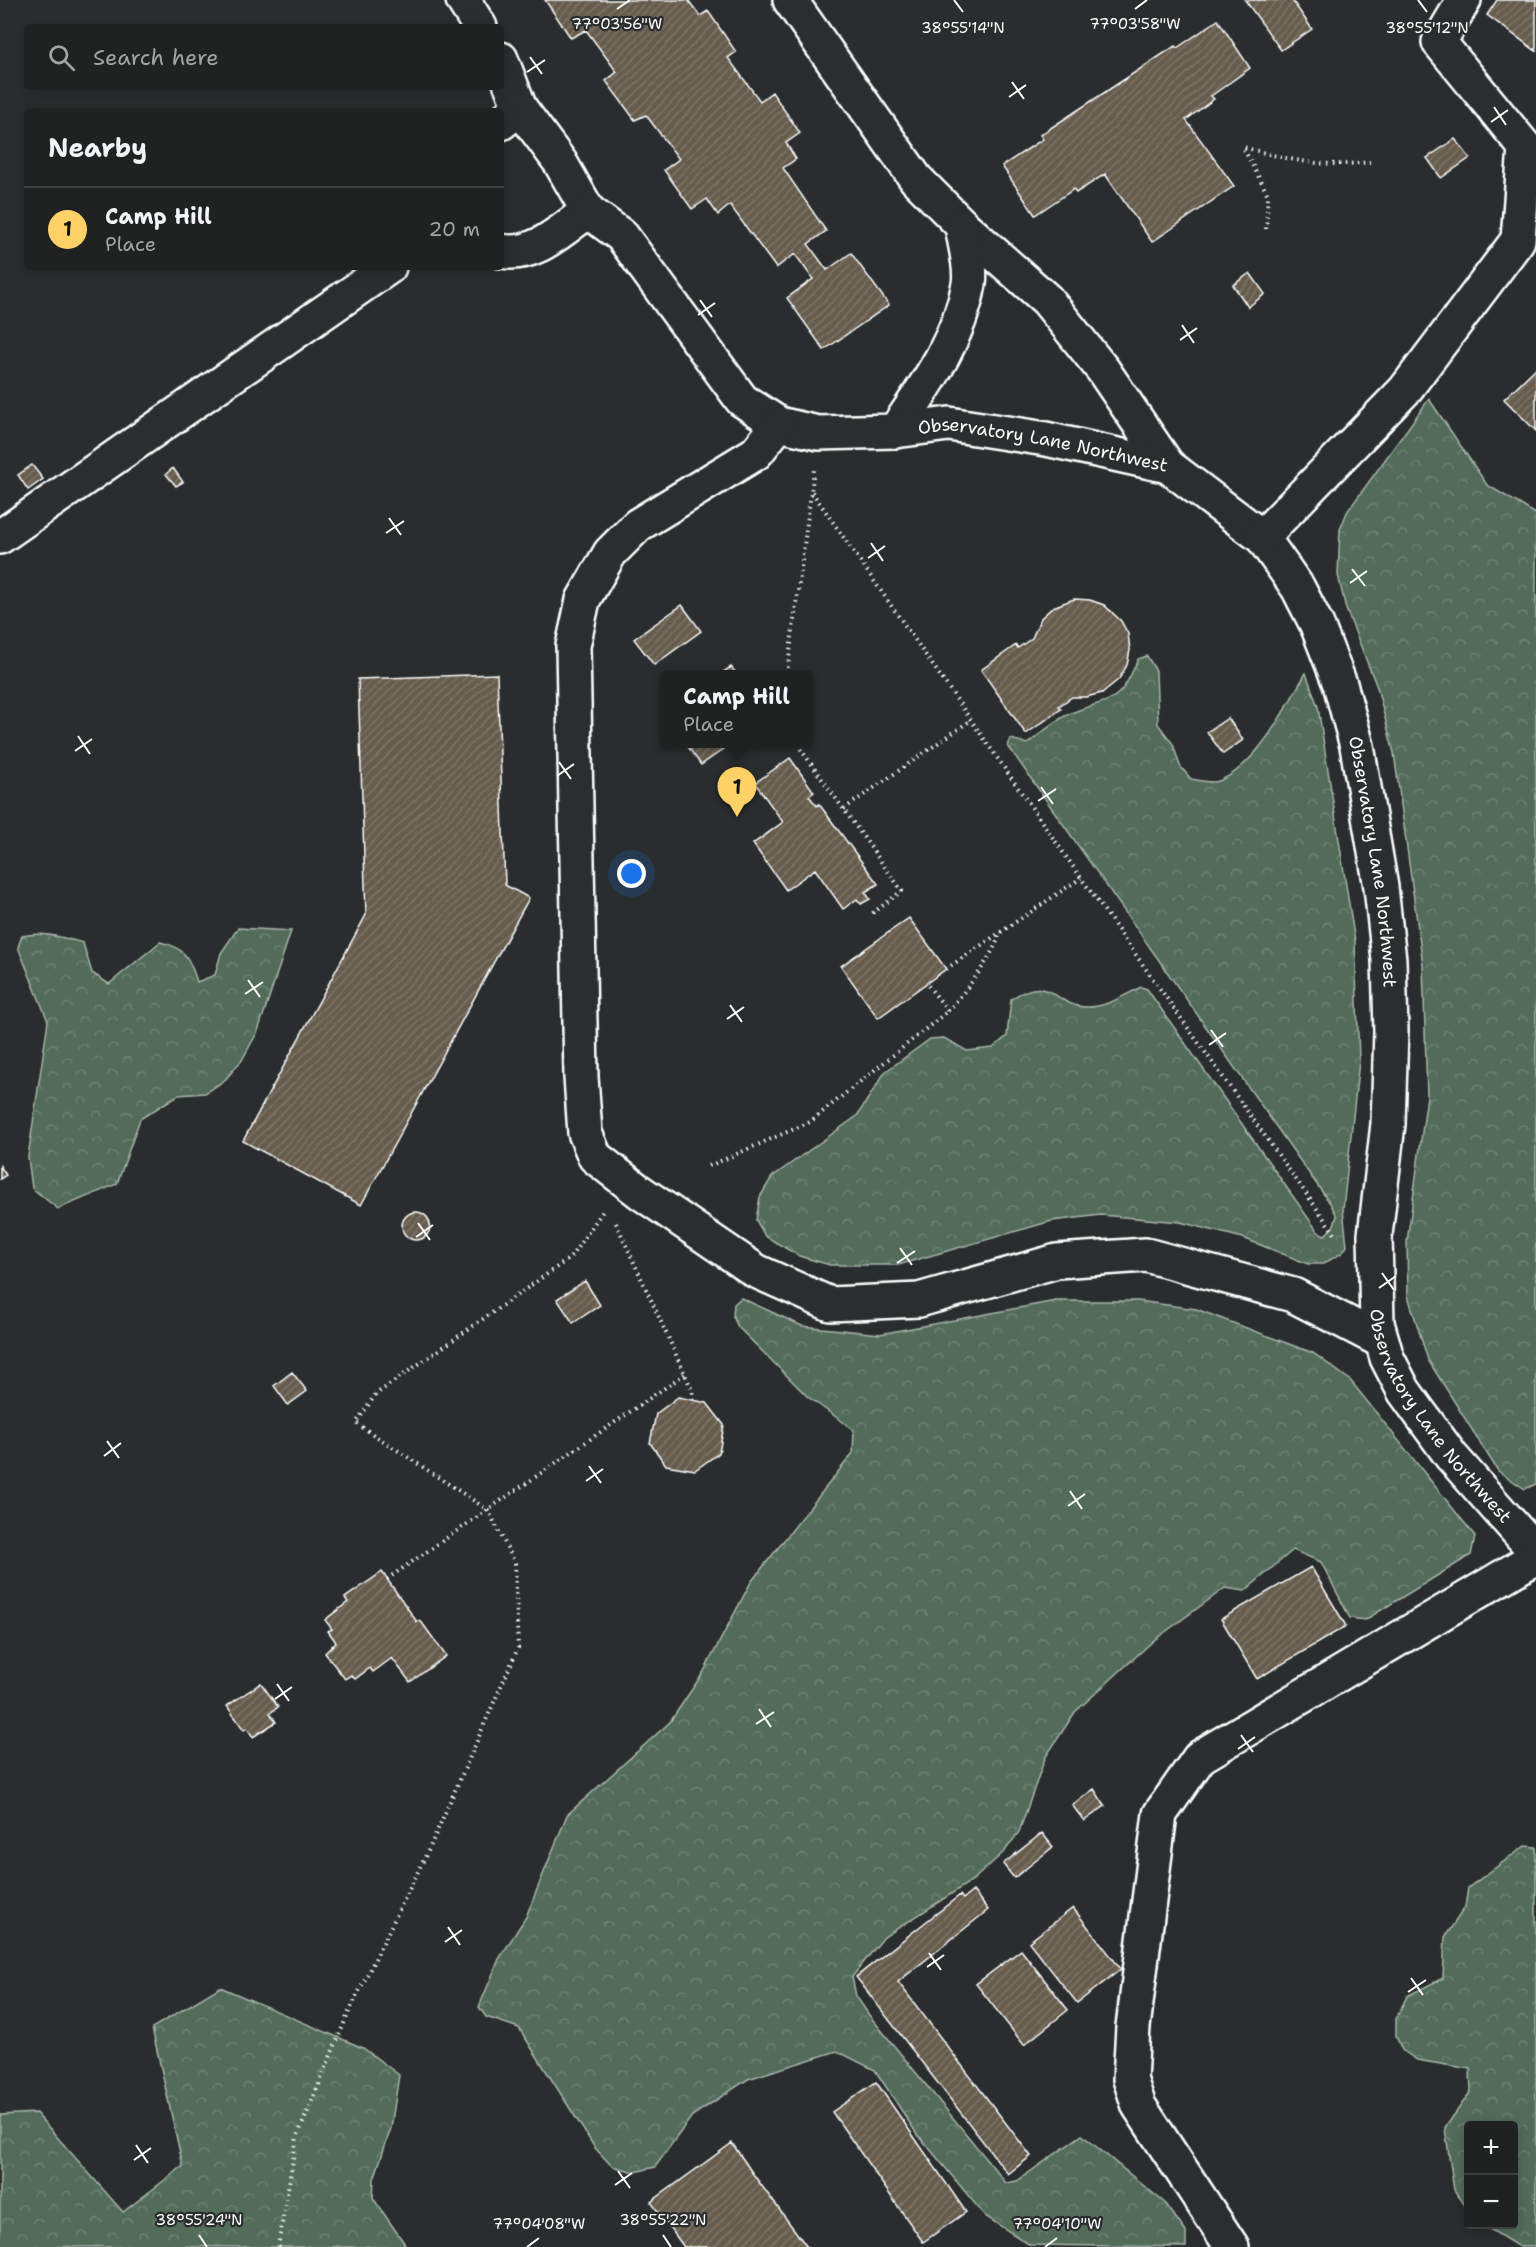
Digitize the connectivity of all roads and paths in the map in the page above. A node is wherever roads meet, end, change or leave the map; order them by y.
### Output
1 (463, 0) edge
2 (790, 0) edge
3 (1464, 0) edge
4 (478, 24) edge
5 (504, 76) edge
6 (511, 116) edge
7 (1370, 162) dead end
8 (588, 211) junction
9 (962, 225) junction
10 (1266, 229) dead end
11 (504, 250) edge
12 (385, 270) edge
13 (779, 424) junction
14 (895, 431) junction
15 (814, 461) dead end
16 (1168, 466) junction
17 (812, 492) junction
18 (0, 537) edge
19 (1262, 537) junction
20 (788, 670) edge
21 (971, 720) junction
22 (800, 748) edge
23 (844, 809) junction
24 (1081, 878) junction
25 (870, 915) dead end
26 (1001, 932) junction
27 (946, 969) dead end
28 (926, 983) dead end
29 (948, 1011) junction
30 (709, 1166) dead end
31 (640, 1192) junction
32 (608, 1205) junction
33 (1341, 1244) dead end
34 (1382, 1341) junction
35 (685, 1374) junction
36 (692, 1400) dead end
37 (488, 1510) junction
38 (1536, 1552) edge
39 (1536, 1557) edge
40 (387, 1579) dead end
41 (278, 2247) edge
42 (1232, 2247) edge

1 - 4 street
2 - 9 street
3 - 19 street
5 - 6 street
6 - 8 street
7 - 10 path
8 - 11 street
8 - 13 street, Observatory Lane Northwest
9 - 14 street
9 - 16 street
12 - 18 street
13 - 14 street, Observatory Lane Northwest
13 - 31 street
14 - 16 street, Observatory Lane Northwest
15 - 17 path
16 - 19 street, Observatory Lane Northwest
17 - 20 path
17 - 21 path
19 - 34 street, Observatory Lane Northwest
21 - 23 path
21 - 24 path
22 - 23 path
23 - 25 path
24 - 26 path
24 - 33 path
26 - 27 path
26 - 29 path
28 - 29 path
29 - 30 path
31 - 32 path
31 - 34 street
32 - 35 path
32 - 37 path
34 - 38 street, Observatory Lane Northwest
35 - 36 path
35 - 37 path
37 - 40 path
37 - 41 path
39 - 42 street

